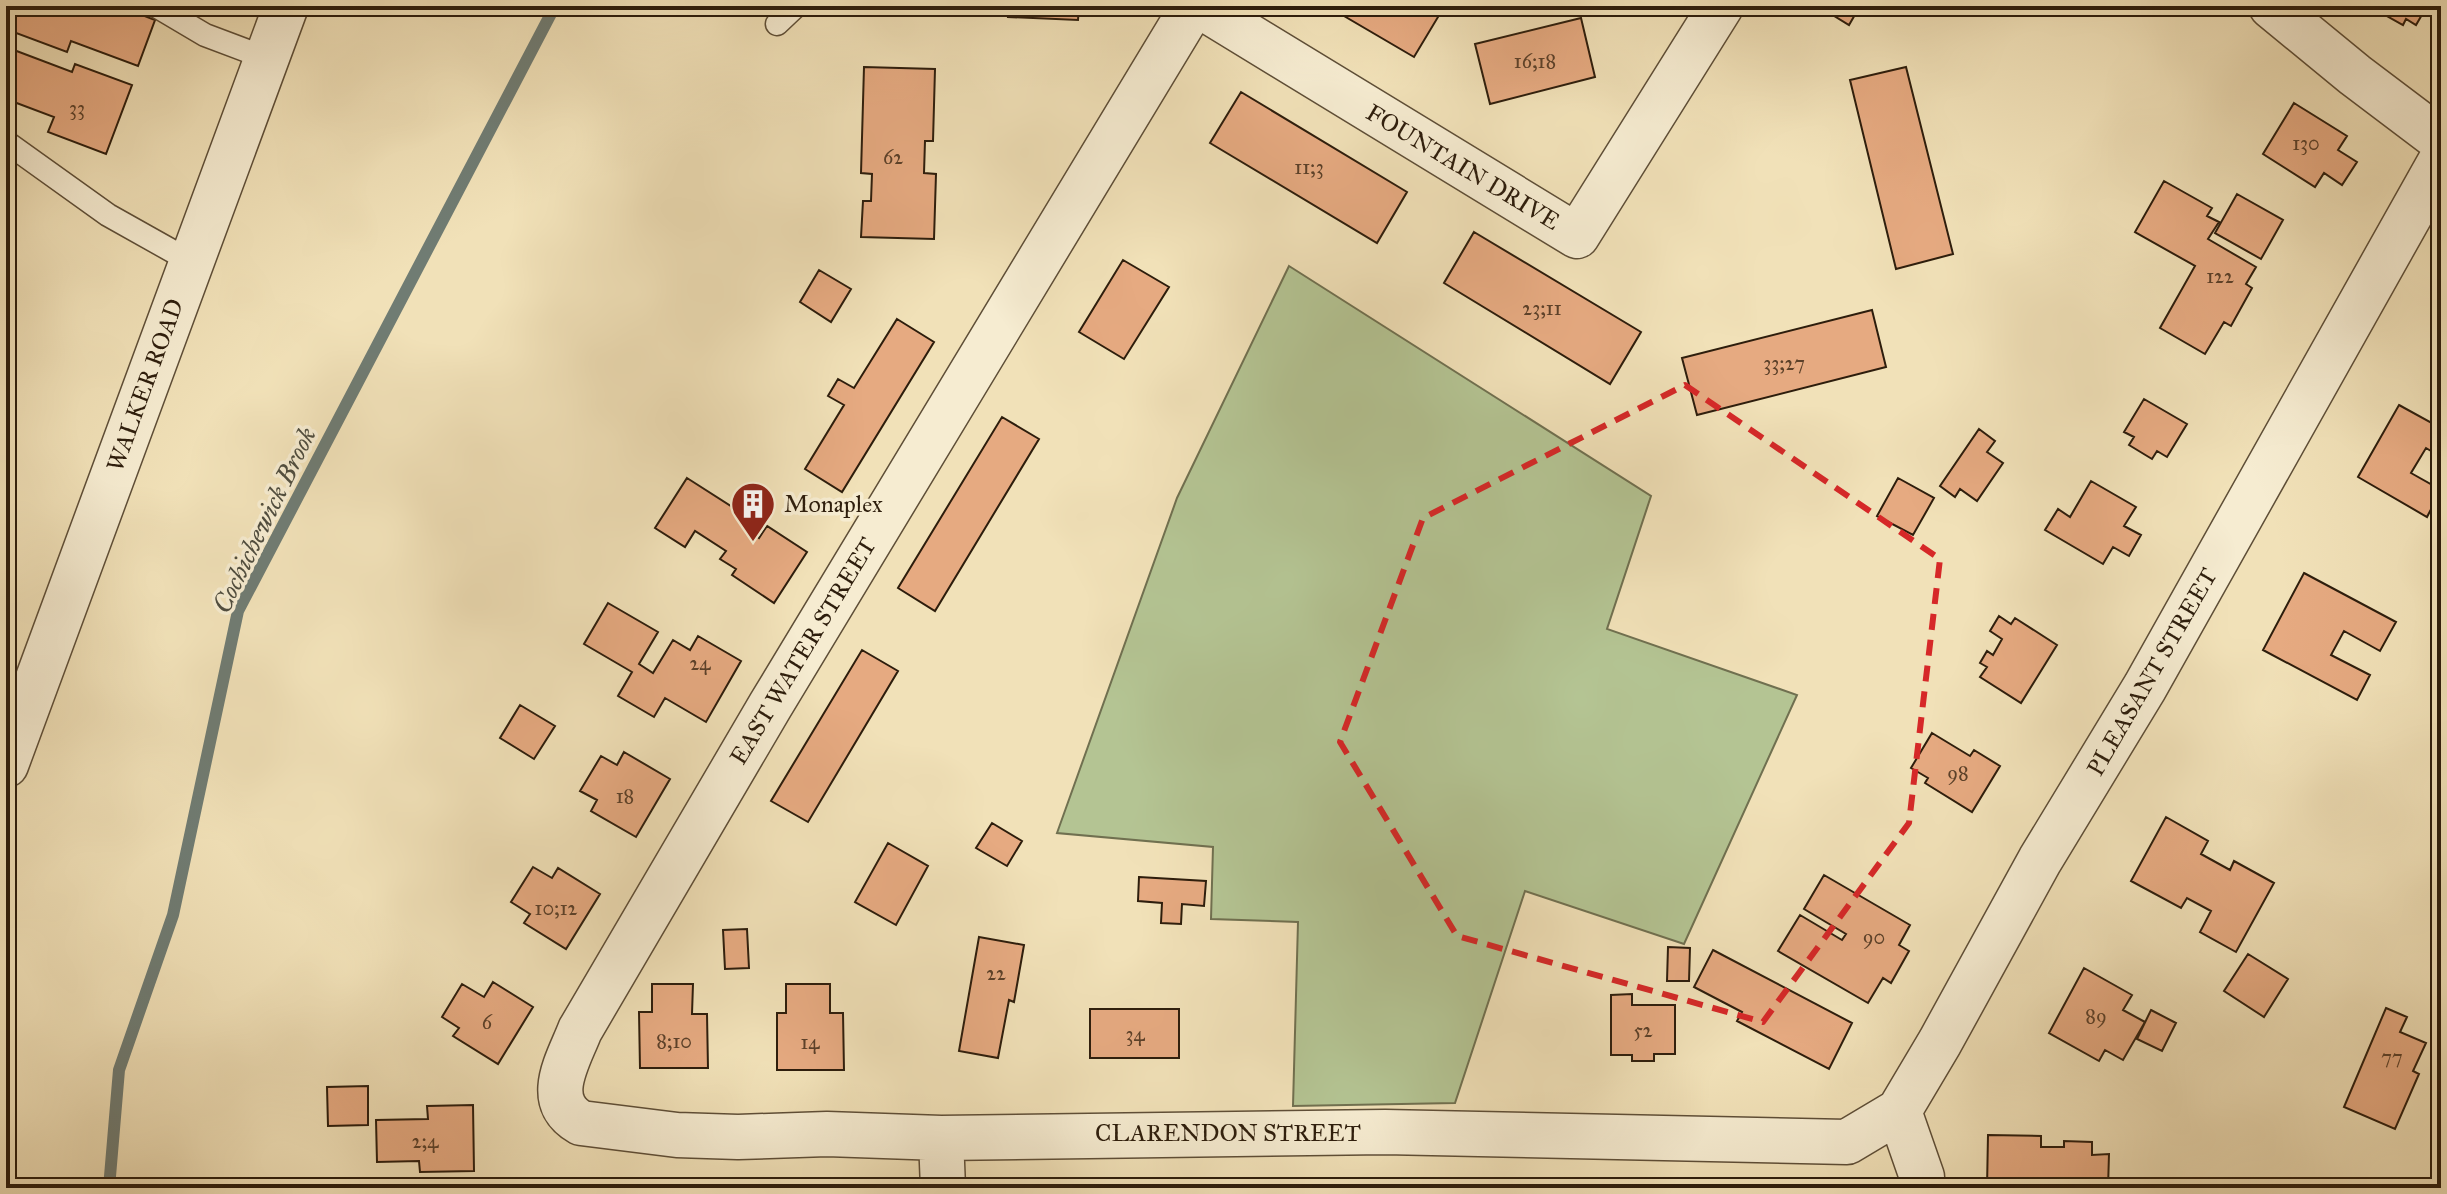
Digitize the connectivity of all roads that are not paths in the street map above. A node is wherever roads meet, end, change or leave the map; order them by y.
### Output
1 (156, 6) edge
2 (286, 6) edge
3 (796, 6) edge
4 (1193, 6) edge
5 (1200, 6) edge
6 (1721, 6) edge
7 (2271, 6) edge
8 (777, 24) dead end
9 (266, 58) junction
10 (2441, 140) edge
11 (6, 142) edge
12 (2441, 160) edge
13 (190, 261) junction
14 (6, 765) edge
15 (561, 1100) joint
16 (1899, 1111) junction
17 (941, 1138) junction
18 (943, 1188) edge
19 (1922, 1188) edge

1 - 9 lane
2 - 9 street, WALKER ROAD
3 - 8 lane
4 - 15 street, EAST WATER STREET
5 - 6 street, FOUNTAIN DRIVE
7 - 10 street
9 - 13 street, WALKER ROAD
11 - 13 lane
12 - 16 street, PLEASANT STREET
13 - 14 street, WALKER ROAD
15 - 17 street, CLARENDON STREET
16 - 17 street, CLARENDON STREET
16 - 19 street
17 - 18 street

